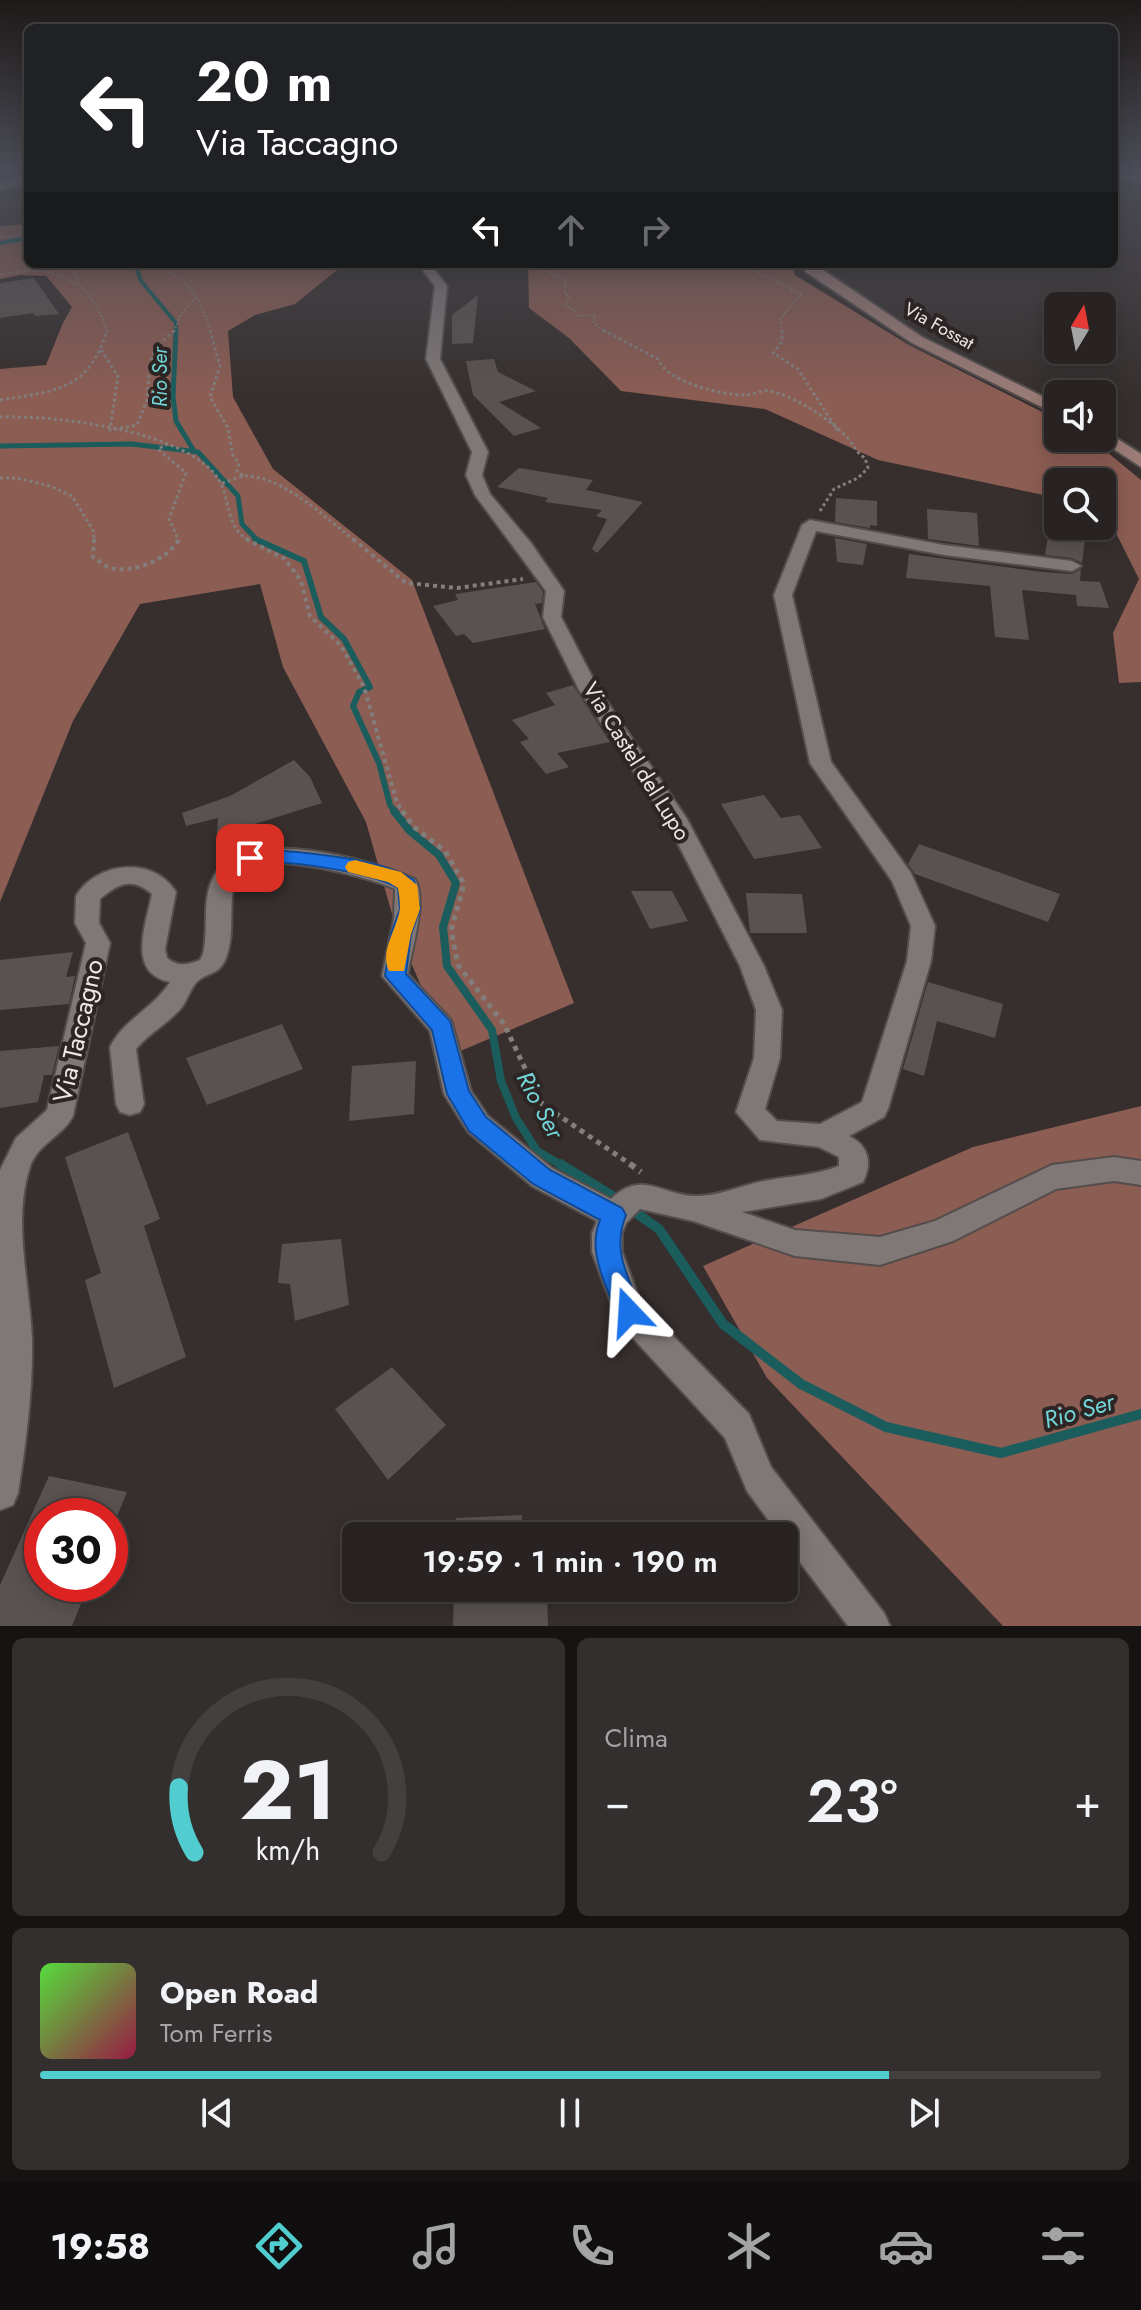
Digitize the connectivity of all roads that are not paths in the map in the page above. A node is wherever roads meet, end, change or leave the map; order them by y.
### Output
1 (427, 268) edge
2 (810, 268) edge
3 (1044, 403) edge
4 (1116, 444) edge
5 (1141, 462) edge
6 (1072, 566) dead end
7 (189, 974) junction
8 (130, 1104) dead end
9 (823, 1136) junction
10 (1141, 1173) edge
11 (627, 1200) junction
12 (698, 1209) junction
13 (1, 1493) edge
14 (871, 1626) edge

1 - 9 street, Via Castel del Lupo
2 - 3 street, Via Fossat
4 - 5 street
6 - 9 street
7 - 8 street, Via Taccagno
7 - 11 street, Via Taccagno
7 - 13 street, Via Taccagno
9 - 12 street
10 - 12 street
11 - 12 street
11 - 14 street

